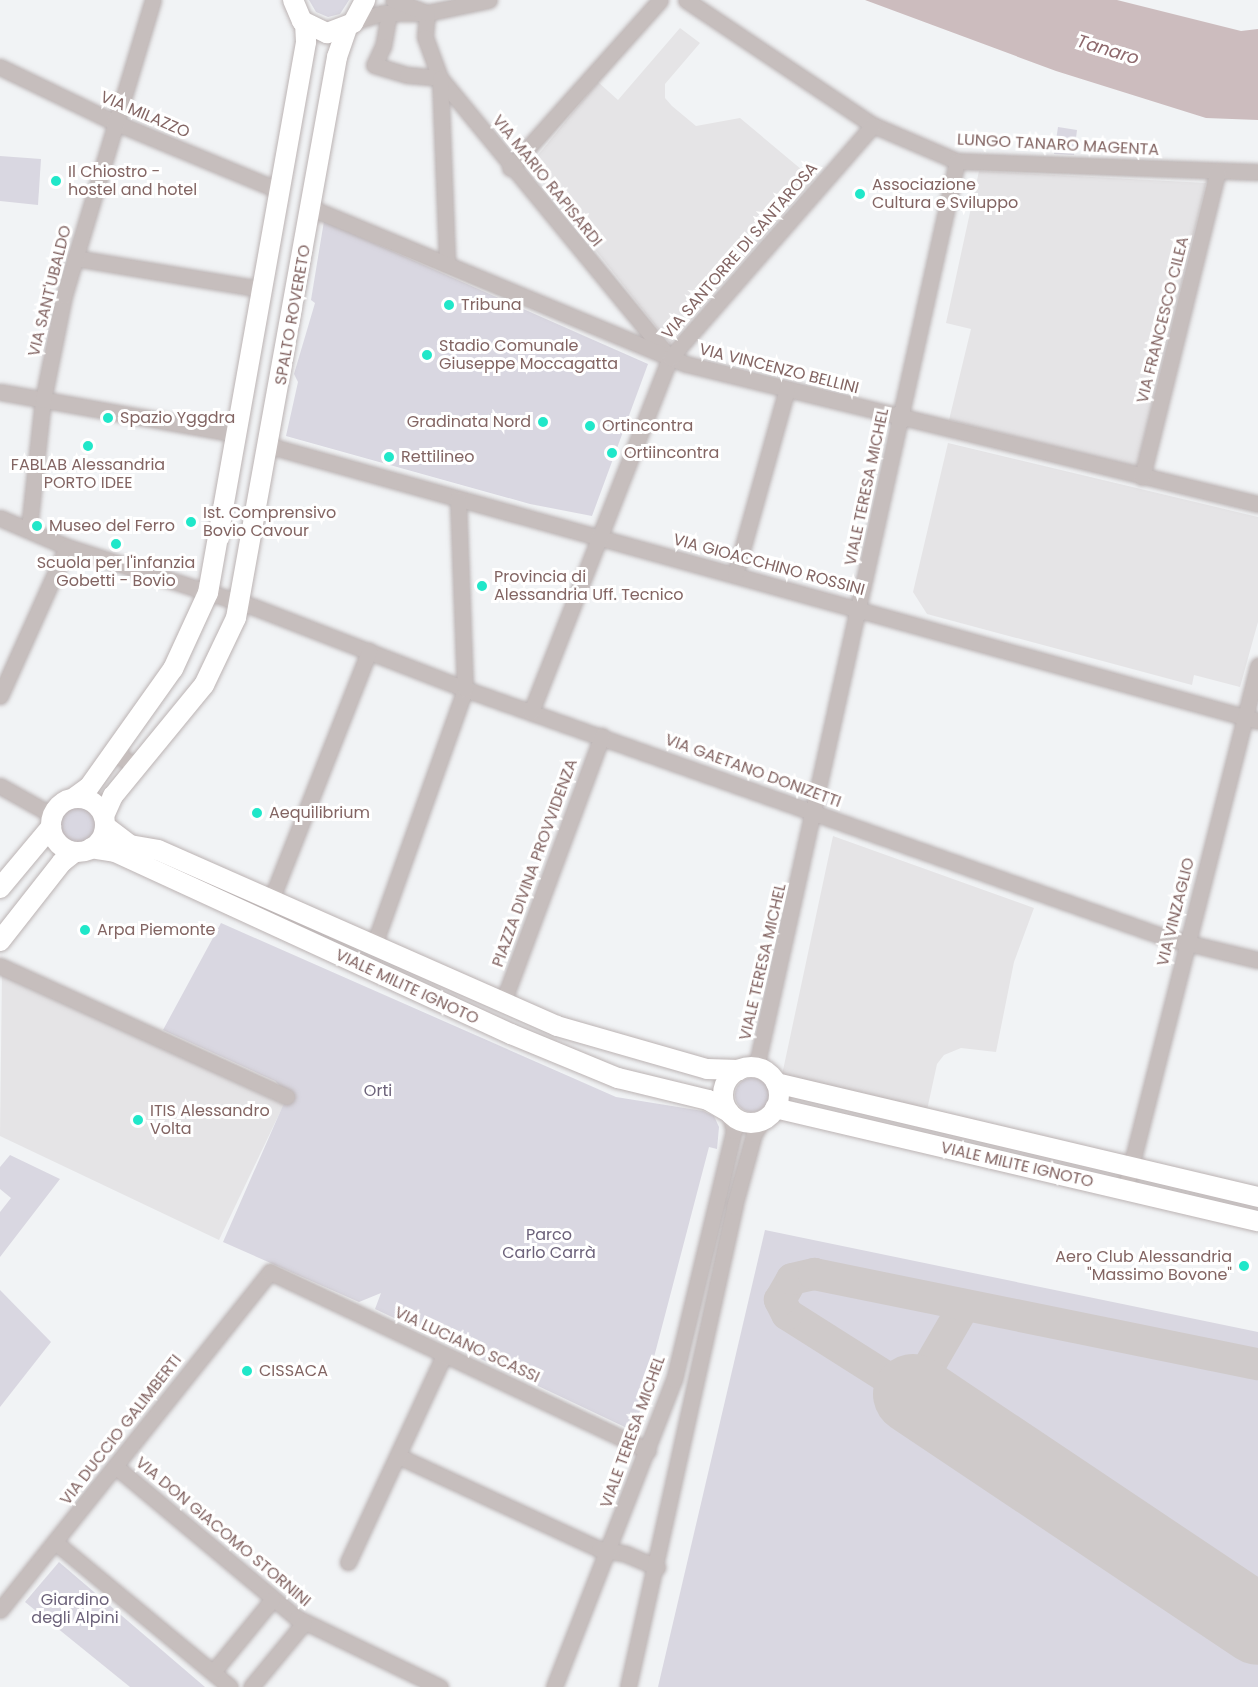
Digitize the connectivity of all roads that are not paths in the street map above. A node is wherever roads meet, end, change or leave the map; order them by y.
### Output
1 (153, 0) edge
2 (364, 0) edge
3 (489, 0) edge
4 (660, 0) edge
5 (686, 0) edge
6 (290, 2) edge
7 (391, 6) edge
8 (428, 6) edge
9 (305, 24) junction
10 (351, 24) junction
11 (0, 67) edge
12 (440, 78) junction
13 (114, 122) junction
14 (873, 125) junction
15 (957, 161) junction
16 (510, 168) junction
17 (1218, 171) junction
18 (1258, 172) edge
19 (278, 190) junction
20 (311, 207) junction
21 (75, 258) junction
22 (447, 264) junction
23 (261, 288) junction
24 (670, 358) junction
25 (787, 389) junction
26 (0, 392) edge
27 (43, 400) junction
28 (901, 417) junction
29 (236, 434) junction
30 (270, 446) junction
31 (1142, 477) junction
32 (458, 500) junction
33 (1258, 504) edge
34 (0, 518) edge
35 (29, 528) junction
36 (598, 536) junction
37 (67, 547) junction
38 (735, 575) junction
39 (208, 593) junction
40 (240, 603) junction
41 (859, 608) junction
42 (369, 651) junction
43 (1258, 666) edge
44 (465, 688) junction
45 (0, 696) edge
46 (531, 712) junction
47 (1251, 719) edge
48 (602, 736) junction
49 (118, 742) junction
50 (139, 767) junction
51 (0, 786) edge
52 (75, 797) junction
53 (815, 812) junction
54 (51, 821) junction
55 (104, 821) junction
56 (83, 850) junction
57 (0, 888) edge
58 (271, 900) junction
59 (0, 941) edge
60 (1186, 944) junction
61 (374, 945) junction
62 (1258, 960) edge
63 (0, 966) edge
64 (503, 1002) junction
65 (748, 1069) junction
66 (777, 1083) junction
67 (287, 1097) dead end
68 (729, 1112) junction
69 (769, 1114) junction
70 (1130, 1167) junction
71 (1125, 1190) junction
72 (1258, 1197) edge
73 (1258, 1221) edge
74 (270, 1272) joint
75 (444, 1355) junction
76 (648, 1451) junction
77 (398, 1456) junction
78 (115, 1466) junction
79 (55, 1542) junction
80 (609, 1551) junction
81 (348, 1562) dead end
82 (657, 1567) junction
83 (273, 1599) junction
84 (0, 1610) edge
85 (304, 1623) junction
86 (213, 1672) junction
87 (230, 1687) edge
88 (251, 1687) edge
89 (440, 1687) edge
90 (554, 1687) edge
91 (628, 1687) edge

1 - 13 street, VIA SANT'UBALDO
2 - 10 main road, SPALTO ROVERETO
3 - 8 street
4 - 16 street
5 - 14 street, LUNGO TANARO MAGENTA
6 - 9 main road
7 - 8 street
7 - 10 street
7 - 12 street
8 - 12 street, VIA MARIO RAPISARDI
9 - 10 main road
9 - 19 main road
10 - 20 main road, SPALTO ROVERETO
11 - 13 street, VIA MILAZZO
12 - 16 street, VIA MARIO RAPISARDI
12 - 22 street
13 - 19 street, VIA MILAZZO
13 - 21 street, VIA SANT'UBALDO
14 - 15 street, LUNGO TANARO MAGENTA
14 - 24 street, VIA SANTORRE DI SANTAROSA
15 - 17 street, LUNGO TANARO MAGENTA
15 - 28 street, VIALE TERESA MICHEL
16 - 24 street, VIA MARIO RAPISARDI
17 - 18 street, LUNGO TANARO MAGENTA
17 - 31 street, VIA FRANCESCO CILEA
19 - 23 main road
20 - 22 street, VIA VINCENZO BELLINI
20 - 30 main road, SPALTO ROVERETO
21 - 23 street
21 - 27 street, VIA SANT'UBALDO
22 - 24 street, VIA VINCENZO BELLINI
23 - 29 main road
24 - 25 street, VIA VINCENZO BELLINI
24 - 36 street, VIA SANTORRE DI SANTAROSA
25 - 28 street, VIA VINCENZO BELLINI
25 - 38 street
26 - 27 street
27 - 29 street
27 - 35 street, VIA SANT'UBALDO
28 - 31 street, VIA VINCENZO BELLINI
28 - 41 street, VIALE TERESA MICHEL
29 - 39 main road
30 - 32 street, VIA GIOACCHINO ROSSINI
30 - 40 main road, SPALTO ROVERETO
31 - 33 street, VIA VINCENZO BELLINI
32 - 36 street, VIA GIOACCHINO ROSSINI
32 - 44 street
34 - 35 street, VIA GAETANO DONIZETTI
35 - 37 street, VIA GAETANO DONIZETTI
36 - 38 street, VIA GIOACCHINO ROSSINI
36 - 46 street, VIA SANTORRE DI SANTAROSA
37 - 39 street, VIA GAETANO DONIZETTI
37 - 45 street
38 - 41 street, VIA GIOACCHINO ROSSINI
39 - 40 street, VIA GAETANO DONIZETTI
39 - 49 main road
40 - 42 street, VIA GAETANO DONIZETTI
40 - 50 main road, SPALTO ROVERETO
41 - 47 street, VIA GIOACCHINO ROSSINI
41 - 53 street, VIALE TERESA MICHEL
42 - 44 street, VIA GAETANO DONIZETTI
42 - 58 street
43 - 47 street, VIA VINZAGLIO
44 - 46 street, VIA GAETANO DONIZETTI
44 - 61 street
46 - 48 street, VIA GAETANO DONIZETTI
47 - 60 street, VIA VINZAGLIO
48 - 53 street, VIA GAETANO DONIZETTI
48 - 64 street, PIAZZA DIVINA PROVVIDENZA
49 - 50 street
49 - 52 main road
50 - 55 main road, SPALTO ROVERETO
51 - 54 street
52 - 54 main road
52 - 55 main road
53 - 60 street, VIA GAETANO DONIZETTI
53 - 65 street, VIALE TERESA MICHEL
54 - 56 main road
54 - 57 main road
55 - 56 main road
55 - 58 main road, VIALE MILITE IGNOTO
56 - 59 main road
56 - 68 main road, VIALE MILITE IGNOTO
58 - 61 main road, VIALE MILITE IGNOTO
60 - 62 street, VIA GAETANO DONIZETTI
60 - 70 street, VIA VINZAGLIO
61 - 64 main road, VIALE MILITE IGNOTO
63 - 67 street
64 - 65 main road, VIALE MILITE IGNOTO
65 - 66 main road
65 - 68 main road
66 - 69 main road
66 - 70 main road, VIALE MILITE IGNOTO
68 - 69 main road
68 - 76 street, VIALE TERESA MICHEL
69 - 71 main road, VIALE MILITE IGNOTO
69 - 82 street
70 - 71 street, VIA VINZAGLIO
70 - 72 main road, VIALE MILITE IGNOTO
71 - 73 main road, VIALE MILITE IGNOTO
74 - 75 street, VIA LUCIANO SCASSI
74 - 78 street, VIA DUCCIO GALIMBERTI
75 - 76 street, VIA LUCIANO SCASSI
75 - 77 street
76 - 80 street, VIALE TERESA MICHEL
77 - 80 street
77 - 81 street
78 - 79 street, VIA DUCCIO GALIMBERTI
78 - 83 street, VIA DON GIACOMO STORNINI
79 - 84 street, VIA DUCCIO GALIMBERTI
79 - 86 street
80 - 82 street
80 - 90 street, VIALE TERESA MICHEL
82 - 91 street
83 - 85 street, VIA DON GIACOMO STORNINI
83 - 86 street
85 - 88 street
85 - 89 street, VIA DON GIACOMO STORNINI
86 - 87 street

